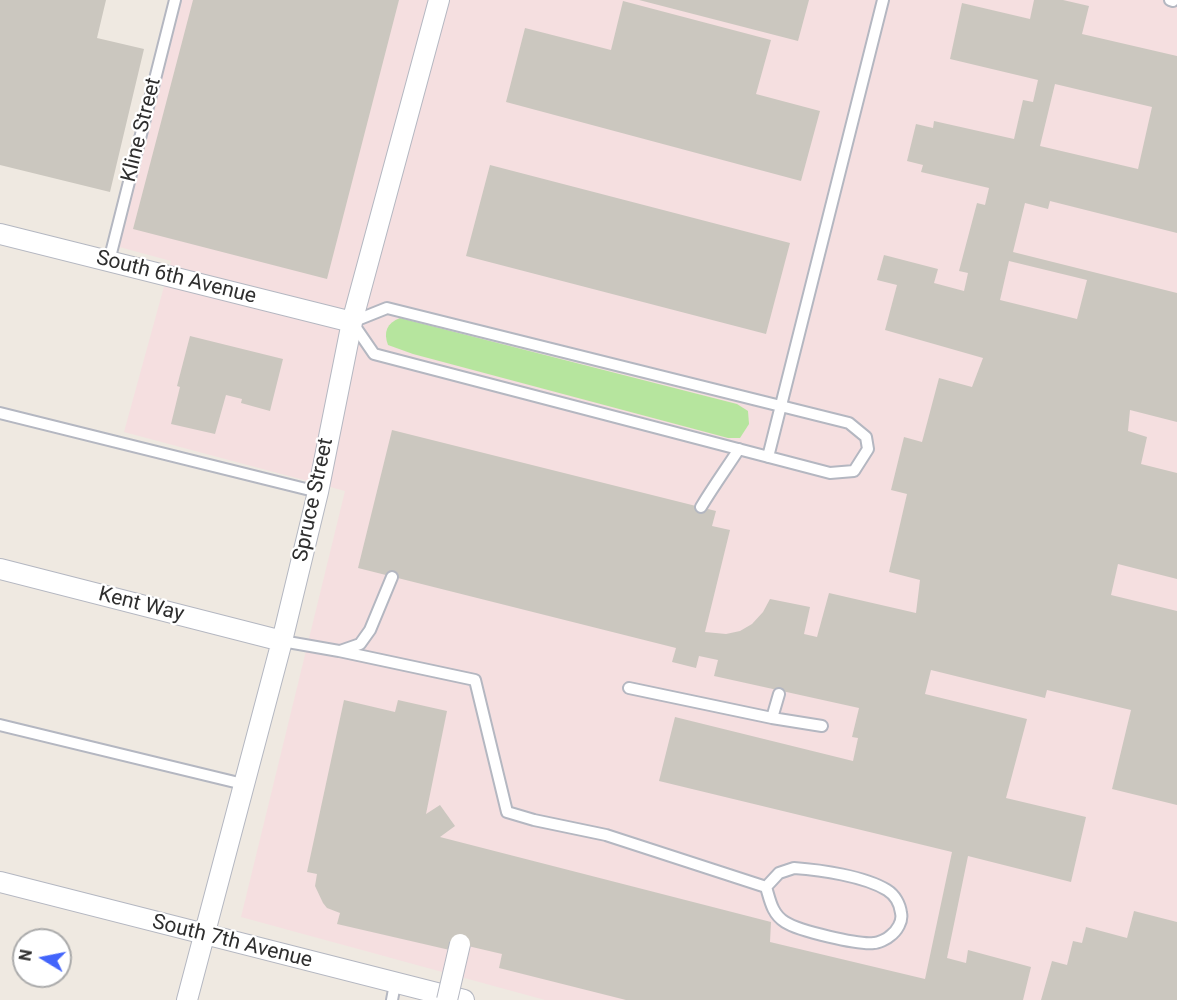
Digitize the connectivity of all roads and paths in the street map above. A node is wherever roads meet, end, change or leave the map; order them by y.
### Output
1 (175, 0) edge
2 (439, 0) edge
3 (883, 0) edge
4 (0, 234) edge
5 (109, 261) junction
6 (352, 322) junction
7 (782, 405) junction
8 (0, 413) edge
9 (739, 449) junction
10 (768, 457) junction
11 (318, 492) junction
12 (701, 507) dead end
13 (0, 569) edge
14 (392, 577) dead end
15 (282, 641) junction
16 (339, 651) junction
17 (629, 688) dead end
18 (779, 694) dead end
19 (772, 718) junction
20 (0, 725) edge
21 (822, 726) dead end
22 (243, 784) junction
23 (0, 882) edge
24 (766, 887) junction
25 (203, 934) junction
26 (460, 944) dead end
27 (394, 992) edge
28 (187, 1000) edge
29 (447, 1000) edge
30 (464, 1000) edge

1 - 5 lane, Kline Street
2 - 6 street, Spruce Street
3 - 7 lane
4 - 5 street, South 6th Avenue
5 - 6 street, South 6th Avenue
6 - 7 lane
6 - 9 lane
6 - 11 street, Spruce Street
7 - 10 lane
7 - 10 lane
8 - 11 lane
9 - 10 lane
9 - 12 lane
11 - 15 street, Spruce Street
13 - 15 street, Kent Way
14 - 16 lane
15 - 16 lane
15 - 22 street, Spruce Street
16 - 24 lane
17 - 19 lane
18 - 19 lane
19 - 21 lane
20 - 22 lane
22 - 25 street, Spruce Street
23 - 25 street, South 7th Avenue
24 - 24 lane
25 - 27 street, South 7th Avenue
25 - 28 street, Spruce Street
26 - 29 street, bridge
27 - 30 street, South 7th Avenue

